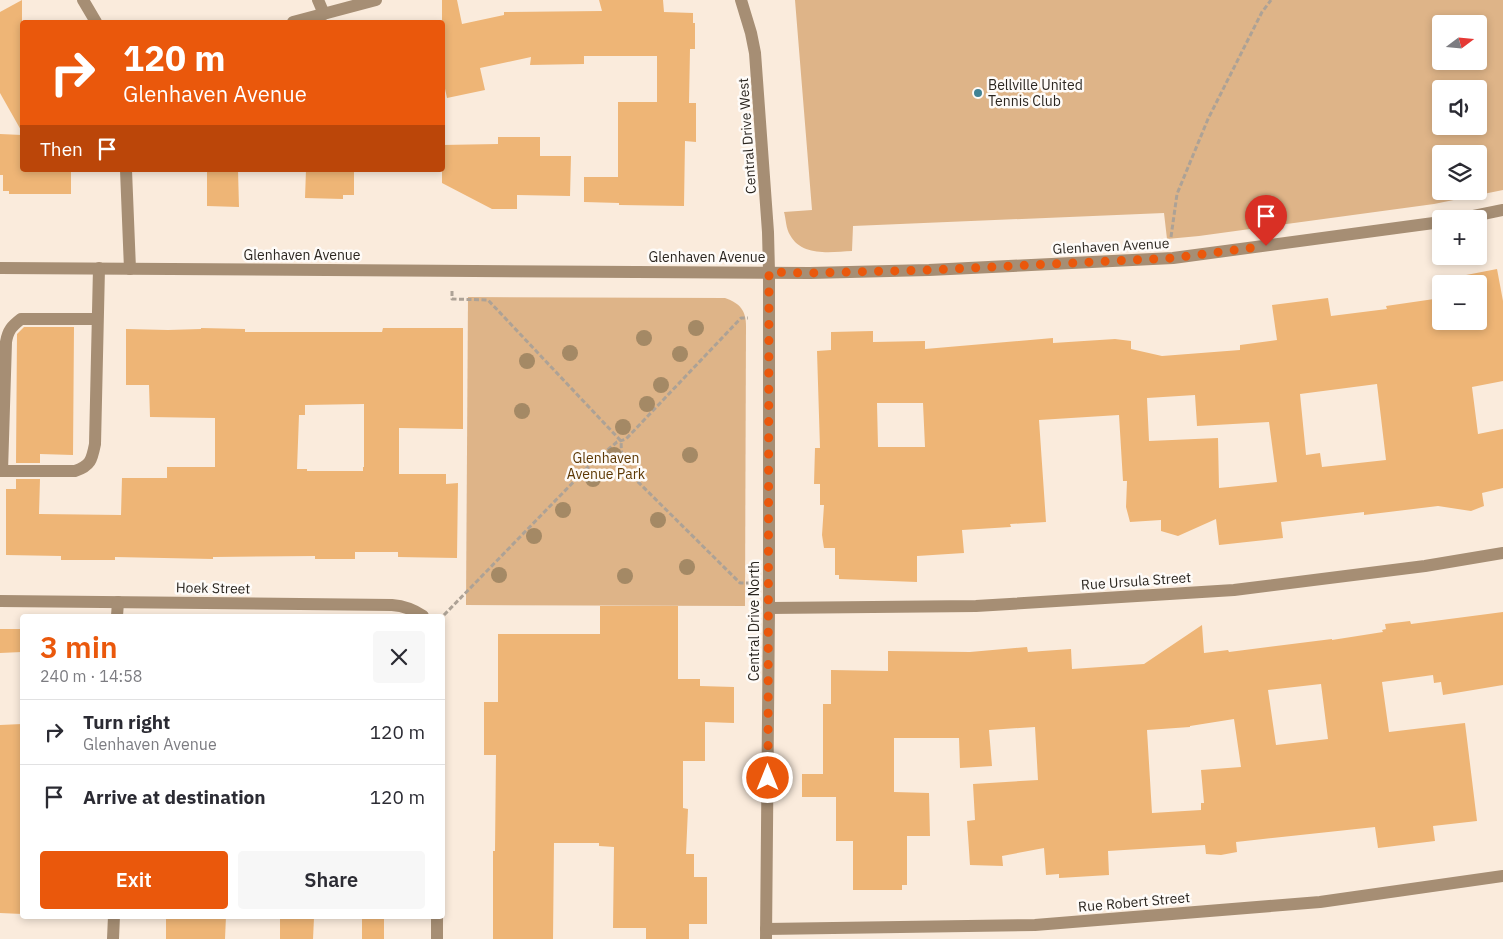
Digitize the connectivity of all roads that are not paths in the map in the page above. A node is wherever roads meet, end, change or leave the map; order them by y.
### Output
1 (83, 0) edge
2 (318, 0) edge
3 (376, 0) edge
4 (742, 0) edge
5 (324, 14) junction
6 (95, 20) edge
7 (301, 20) edge
8 (126, 172) edge
9 (1503, 210) edge
10 (1487, 213) edge
11 (1432, 223) edge
12 (0, 268) edge
13 (100, 268) junction
14 (130, 269) junction
15 (769, 272) junction
16 (97, 319) junction
17 (1, 471) edge
18 (1503, 554) edge
19 (0, 602) edge
20 (118, 602) junction
21 (769, 608) junction
22 (117, 614) edge
23 (420, 614) edge
24 (1503, 876) edge
25 (114, 919) edge
26 (437, 919) edge
27 (766, 934) edge
28 (113, 939) edge
29 (437, 939) edge

1 - 6 street
2 - 5 street
3 - 5 street
4 - 15 street, Central Drive West
5 - 7 street
8 - 14 street
9 - 10 street
11 - 15 street, Glenhaven Avenue
12 - 13 street, Glenhaven Avenue
13 - 14 street, Glenhaven Avenue
13 - 16 street
14 - 15 street, Glenhaven Avenue
15 - 21 street, Central Drive North
16 - 17 street
16 - 17 street
18 - 21 street, Rue Ursula Street
19 - 20 street, Hoek Street
20 - 22 street
20 - 23 street, Hoek Street
21 - 27 street, Central Drive North
24 - 27 street, Rue Robert Street
25 - 28 street
26 - 29 street

